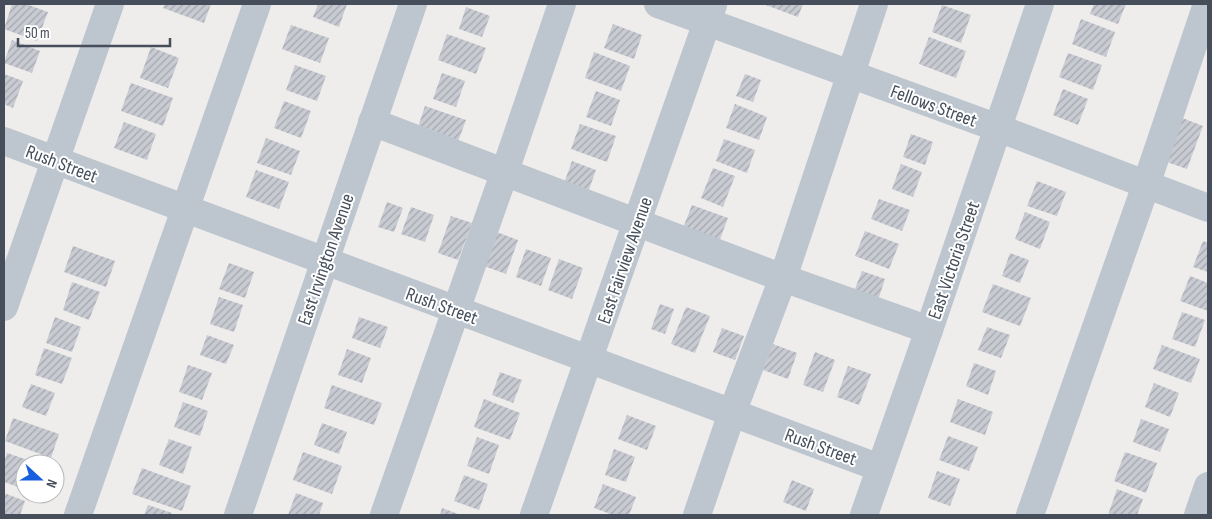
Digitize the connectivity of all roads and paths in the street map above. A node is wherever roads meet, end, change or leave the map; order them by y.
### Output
1 (110, 4) edge
2 (256, 4) edge
3 (413, 4) edge
4 (562, 4) edge
5 (658, 4) edge
6 (874, 4) edge
7 (1040, 4) edge
8 (1207, 4) edge
9 (710, 13) edge
10 (850, 74) junction
11 (372, 122) junction
12 (998, 128) junction
13 (4, 141) edge
14 (55, 161) junction
15 (505, 171) junction
16 (1146, 185) junction
17 (1208, 208) edge
18 (185, 210) junction
19 (637, 221) junction
20 (324, 262) junction
21 (783, 278) junction
22 (4, 307) edge
23 (455, 310) junction
24 (929, 330) junction
25 (589, 360) junction
26 (732, 413) junction
27 (880, 468) junction
28 (1208, 486) edge
29 (78, 515) edge
30 (238, 515) edge
31 (384, 515) edge
32 (534, 515) edge
33 (697, 515) edge
34 (864, 515) edge
35 (1030, 515) edge
36 (1198, 515) edge

1 - 14 street
2 - 18 street
3 - 11 street, East Irvington Avenue
4 - 15 street
5 - 9 street, Fellows Street
6 - 10 street
7 - 12 street, East Victoria Street
8 - 16 street
9 - 10 street, Fellows Street
9 - 19 street, East Fairview Avenue
10 - 12 street, Fellows Street
10 - 21 street
11 - 15 street
11 - 20 street, East Irvington Avenue
12 - 16 street, Fellows Street
12 - 24 street, East Victoria Street
13 - 14 street, Rush Street
14 - 18 street, Rush Street
14 - 22 street
15 - 19 street
15 - 23 street
16 - 17 street, Fellows Street
16 - 35 street
18 - 20 street, Rush Street
18 - 29 street
19 - 21 street
19 - 25 street, East Fairview Avenue
20 - 23 street, Rush Street
20 - 30 street, East Irvington Avenue
21 - 24 street
21 - 26 street
23 - 25 street, Rush Street
23 - 31 street
24 - 27 street, East Victoria Street
25 - 26 street, Rush Street
25 - 32 street, East Fairview Avenue
26 - 27 street, Rush Street
26 - 33 street
27 - 34 street, East Victoria Street
28 - 36 street

